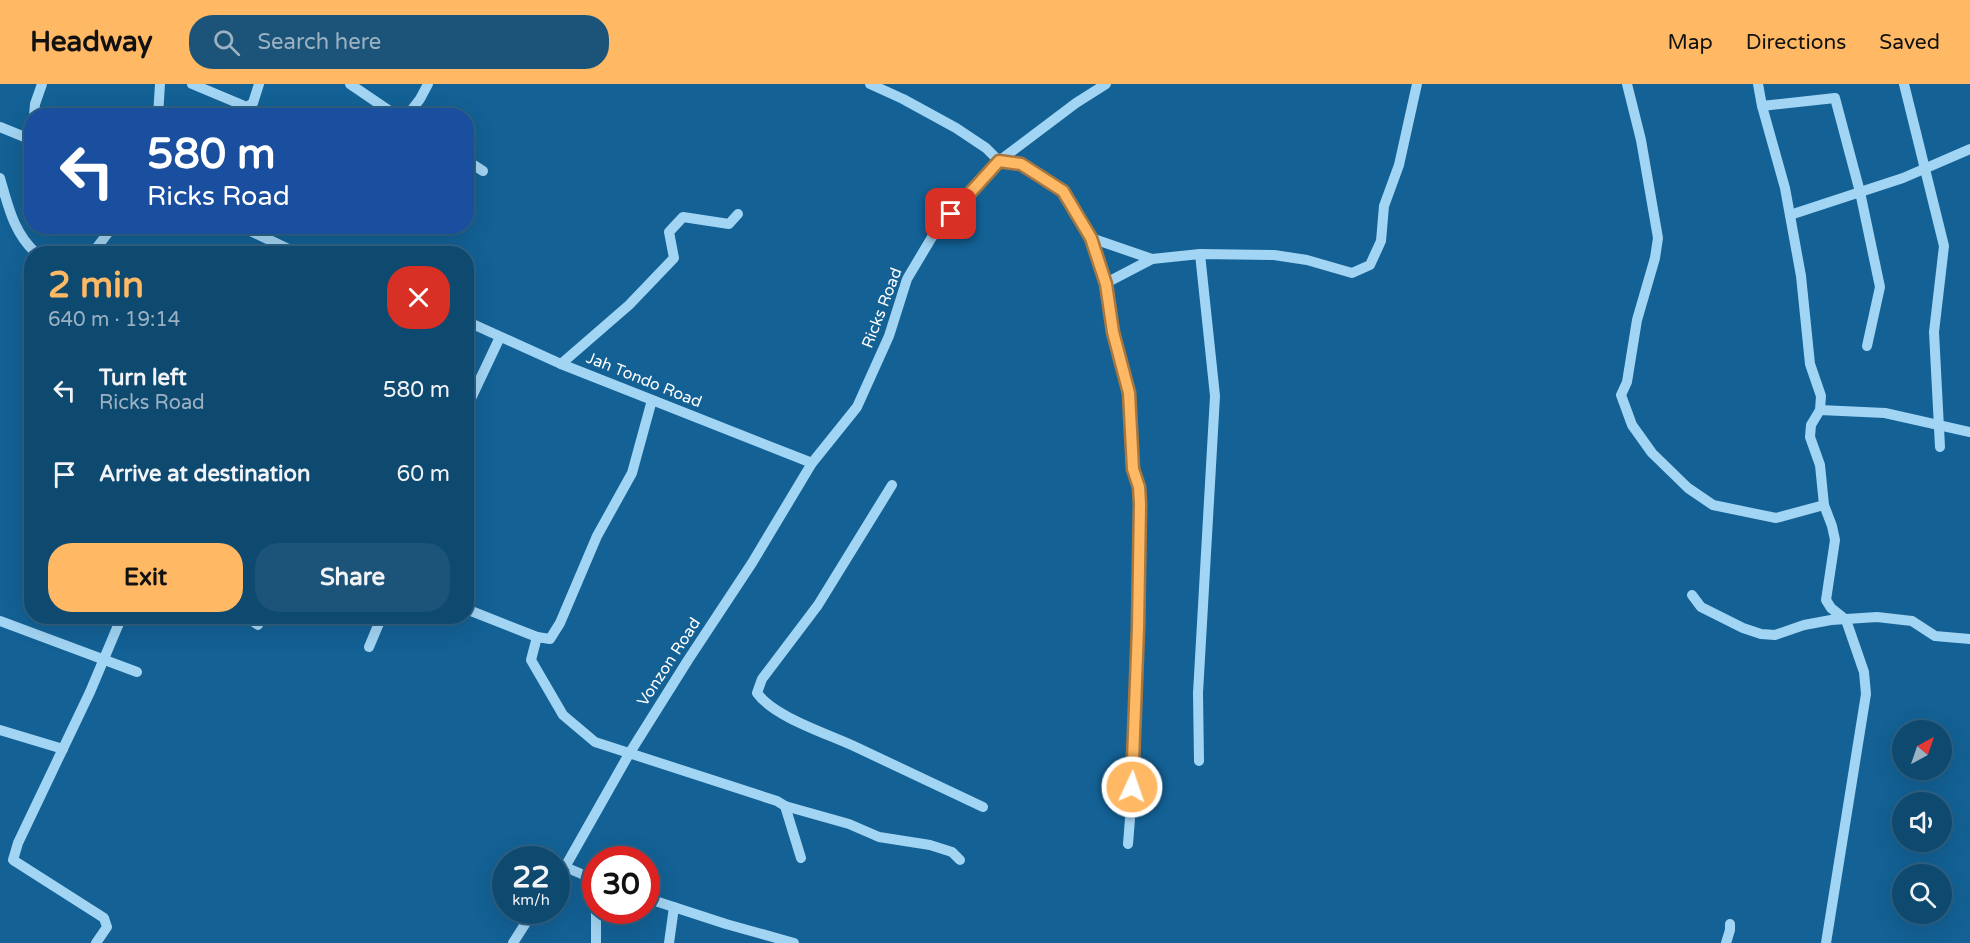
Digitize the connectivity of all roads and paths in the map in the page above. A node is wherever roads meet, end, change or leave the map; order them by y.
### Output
1 (42, 84) edge
2 (160, 84) edge
3 (192, 84) edge
4 (259, 84) edge
5 (350, 84) edge
6 (428, 84) edge
7 (870, 84) edge
8 (1106, 84) edge
9 (1417, 84) edge
10 (1627, 84) edge
11 (1758, 84) edge
12 (1904, 84) edge
13 (253, 104) junction
14 (1762, 106) junction
15 (35, 108) edge
16 (158, 108) edge
17 (251, 108) edge
18 (386, 108) edge
19 (413, 108) edge
20 (0, 127) edge
21 (24, 137) edge
22 (1970, 149) edge
23 (999, 161) junction
24 (474, 165) edge
25 (1926, 168) junction
26 (483, 171) dead end
27 (0, 178) edge
28 (1860, 192) junction
29 (738, 214) dead end
30 (1790, 215) junction
31 (257, 234) edge
32 (1091, 238) junction
33 (28, 246) edge
34 (282, 246) edge
35 (1200, 255) junction
36 (1152, 259) junction
37 (1106, 284) junction
38 (474, 325) edge
39 (500, 337) junction
40 (1867, 346) dead end
41 (561, 364) junction
42 (474, 392) edge
43 (652, 400) junction
44 (1820, 410) junction
45 (1939, 426) junction
46 (1970, 432) edge
47 (1940, 447) dead end
48 (812, 463) junction
49 (892, 485) dead end
50 (1824, 505) junction
51 (1692, 595) dead end
52 (474, 612) edge
53 (1846, 620) junction
54 (0, 621) edge
55 (118, 624) edge
56 (379, 624) edge
57 (537, 637) junction
58 (1970, 639) edge
59 (369, 647) dead end
60 (103, 659) junction
61 (137, 672) dead end
62 (0, 730) edge
63 (63, 749) junction
64 (629, 754) junction
65 (1199, 761) dead end
66 (785, 806) junction
67 (983, 807) dead end
68 (1128, 844) dead end
69 (801, 858) dead end
70 (570, 860) edge
71 (960, 860) dead end
72 (660, 902) edge
73 (674, 907) junction
74 (525, 924) edge
75 (596, 924) edge
76 (1730, 924) dead end
77 (96, 943) edge
78 (513, 943) edge
79 (596, 943) edge
80 (669, 943) edge
81 (794, 943) edge
82 (1726, 943) edge
83 (1826, 943) edge

1 - 15 street
2 - 16 street
3 - 13 street
4 - 13 street
5 - 18 street
6 - 19 street
7 - 23 street
8 - 23 street, Ricks Road
9 - 35 street
10 - 50 street
11 - 14 street
12 - 25 street
13 - 17 street
14 - 28 street
14 - 30 street
20 - 21 street
22 - 25 street
23 - 32 street
23 - 48 street, Ricks Road
24 - 26 street
25 - 28 street
25 - 45 street
27 - 33 street
28 - 30 street
28 - 40 street
29 - 41 street
30 - 44 street
31 - 34 street
32 - 36 street
32 - 37 street
35 - 36 street
35 - 65 street
36 - 37 street
37 - 68 street
38 - 39 street, Jah Tondo Road
39 - 41 street, Jah Tondo Road
39 - 42 street
41 - 43 street, Jah Tondo Road
43 - 48 street, Jah Tondo Road
43 - 57 street
44 - 45 street
44 - 50 street
45 - 46 street
45 - 47 street
48 - 64 street, Vonzon Road
49 - 67 street
50 - 53 street
51 - 53 street
52 - 57 street
53 - 58 street
53 - 83 street
54 - 60 street
55 - 60 street
56 - 59 street
57 - 64 street
60 - 61 street
60 - 63 street
62 - 63 street
63 - 77 street
64 - 66 street
64 - 70 street, Vonzon Road
66 - 69 street
66 - 71 street
72 - 73 street
73 - 80 street
73 - 81 street
74 - 78 street
75 - 79 street
76 - 82 street

